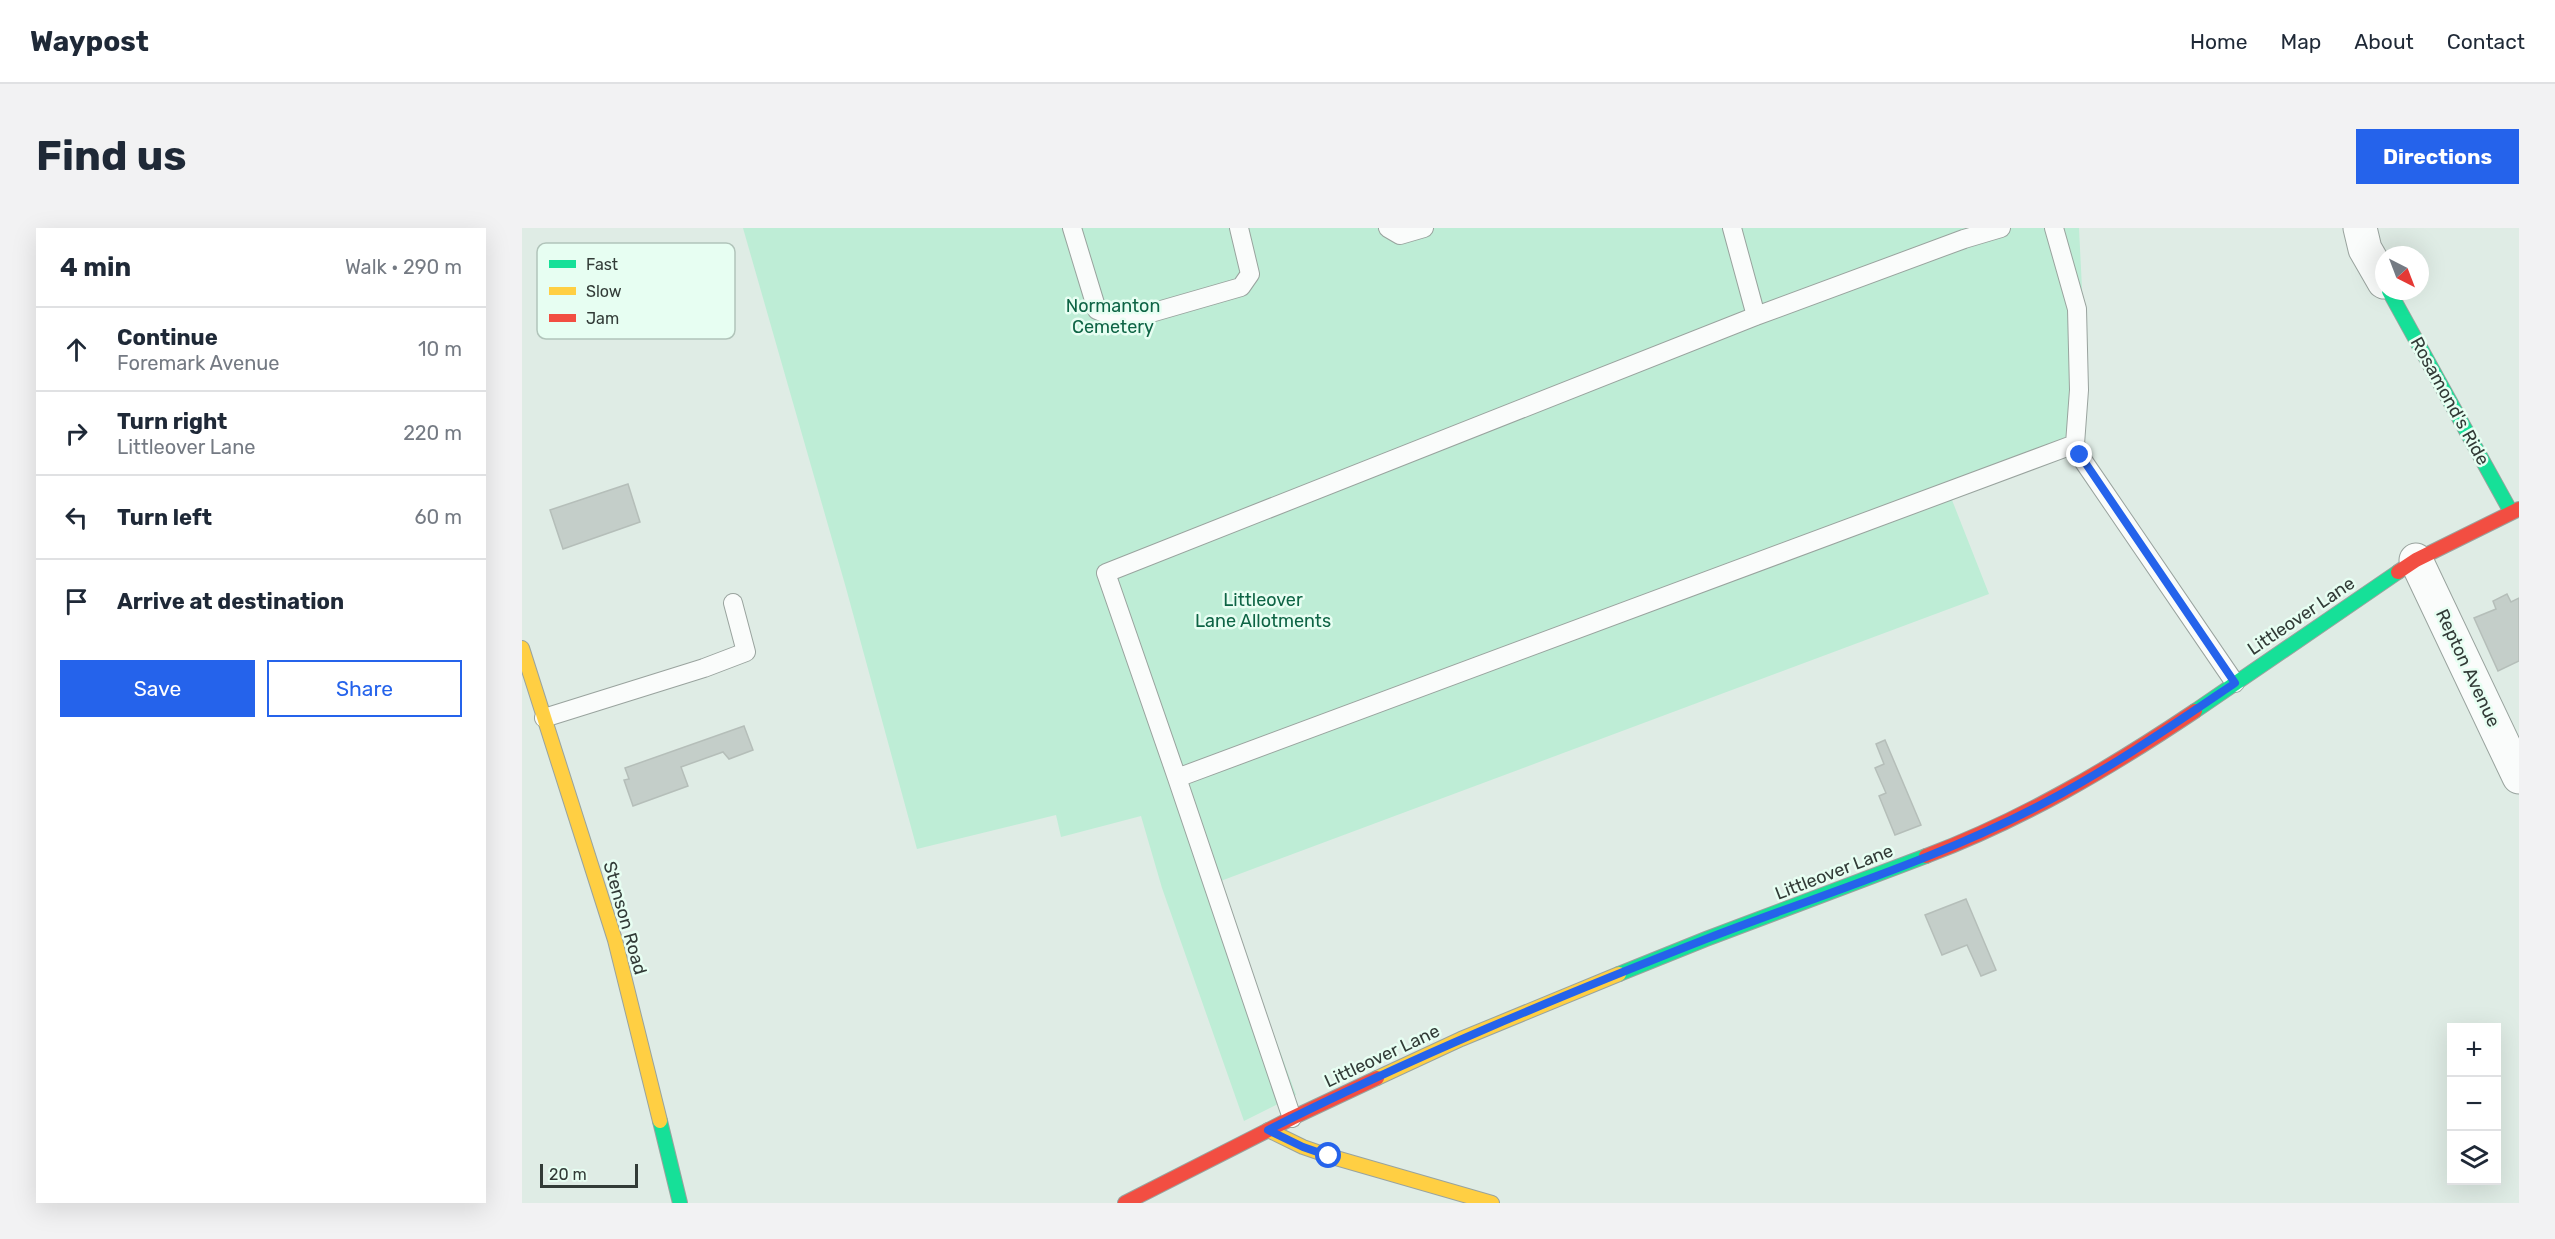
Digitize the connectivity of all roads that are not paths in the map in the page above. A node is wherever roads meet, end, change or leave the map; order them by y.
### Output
1 (1072, 228) edge
2 (1239, 228) edge
3 (1388, 228) edge
4 (1424, 228) edge
5 (1732, 228) edge
6 (2001, 228) edge
7 (2054, 228) edge
8 (2360, 228) edge
9 (1963, 233) edge
10 (2375, 266) edge
11 (2394, 300) edge
12 (1756, 316) junction
13 (2075, 444) junction
14 (2515, 511) edge
15 (2416, 560) junction
16 (733, 603) dead end
17 (522, 648) edge
18 (2235, 683) junction
19 (544, 718) junction
20 (2519, 777) edge
21 (1177, 778) junction
22 (1292, 1118) junction
23 (1268, 1130) junction
24 (680, 1203) edge
25 (1125, 1203) edge
26 (1492, 1203) edge

1 - 2 lane
3 - 4 lane
5 - 12 lane
6 - 9 lane
7 - 13 lane
8 - 10 street
9 - 12 lane
11 - 14 street, Rosamond's Ride
12 - 21 lane
13 - 18 lane
13 - 21 lane
14 - 15 street, Littleover Lane
15 - 18 street, Littleover Lane
15 - 20 street, Repton Avenue
16 - 19 lane
17 - 19 street, Stenson Road
18 - 22 street, Littleover Lane
19 - 24 street, Stenson Road
21 - 22 lane
22 - 23 street, Littleover Lane
23 - 25 street, Littleover Lane
23 - 26 street

